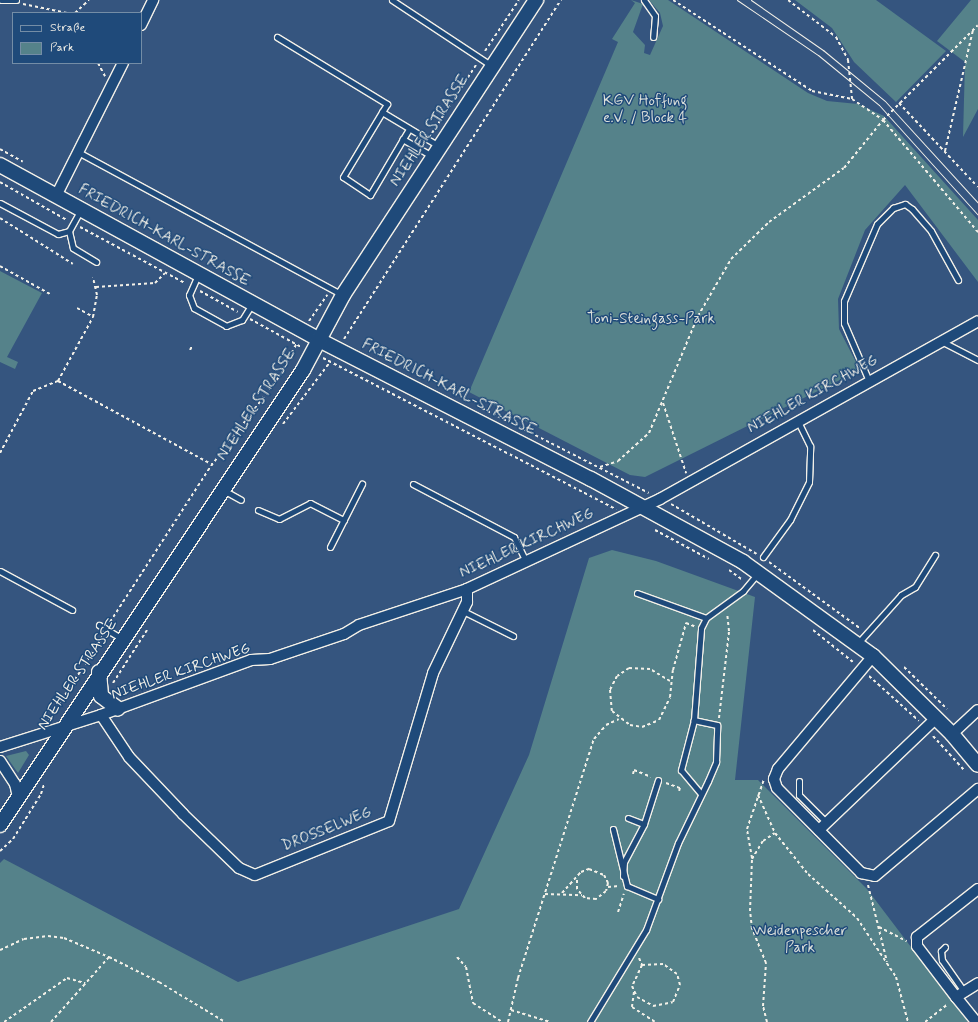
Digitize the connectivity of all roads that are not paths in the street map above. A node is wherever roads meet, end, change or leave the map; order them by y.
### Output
1 (2, 0) edge
2 (153, 0) edge
3 (392, 0) edge
4 (536, 0) edge
5 (644, 0) edge
6 (15, 1) edge
7 (142, 23) edge
8 (277, 37) dead end
9 (653, 37) dead end
10 (122, 64) edge
11 (493, 67) junction
12 (382, 112) junction
13 (409, 129) junction
14 (402, 139) junction
15 (78, 152) junction
16 (437, 152) junction
17 (0, 165) edge
18 (56, 196) junction
19 (0, 203) edge
20 (81, 210) junction
21 (69, 231) junction
22 (96, 262) dead end
23 (199, 274) junction
24 (958, 280) dead end
25 (337, 292) junction
26 (252, 304) junction
27 (978, 321) edge
28 (940, 341) junction
29 (316, 346) junction
30 (978, 360) edge
31 (869, 381) junction
32 (798, 421) junction
33 (362, 484) dead end
34 (413, 484) dead end
35 (222, 489) junction
36 (241, 500) dead end
37 (643, 507) junction
38 (258, 510) dead end
39 (344, 520) junction
40 (330, 547) dead end
41 (935, 555) dead end
42 (763, 557) dead end
43 (526, 562) junction
44 (0, 571) edge
45 (759, 572) junction
46 (467, 589) junction
47 (637, 592) dead end
48 (72, 610) dead end
49 (463, 611) junction
50 (706, 618) junction
51 (99, 626) dead end
52 (513, 636) dead end
53 (122, 639) junction
54 (858, 644) junction
55 (872, 656) junction
56 (99, 672) junction
57 (118, 709) junction
58 (978, 710) edge
59 (101, 715) junction
60 (936, 718) junction
61 (694, 720) junction
62 (62, 729) junction
63 (952, 734) junction
64 (0, 747) edge
65 (0, 761) edge
66 (973, 770) edge
67 (658, 780) dead end
68 (799, 781) dead end
69 (978, 789) edge
70 (701, 794) junction
71 (18, 797) junction
72 (2, 817) edge
73 (628, 818) dead end
74 (827, 823) junction
75 (644, 824) junction
76 (612, 829) dead end
77 (819, 830) junction
78 (623, 876) junction
79 (978, 889) edge
80 (658, 899) junction
81 (945, 947) dead end
82 (978, 983) edge
83 (960, 994) junction
84 (590, 1022) edge
85 (976, 1022) edge

1 - 6 lane
2 - 7 street
3 - 11 lane
4 - 11 main road, NIEHLER STRASSE
5 - 9 lane
8 - 12 lane
10 - 15 street
11 - 16 main road, NIEHLER STRASSE
12 - 13 lane
12 - 14 lane
13 - 14 lane
13 - 16 lane
14 - 16 lane
15 - 18 street
15 - 25 lane
16 - 25 main road, NIEHLER STRASSE
17 - 18 main road, FRIEDRICH-KARL-STRASSE
18 - 20 main road, FRIEDRICH-KARL-STRASSE
19 - 21 lane
20 - 21 lane
20 - 23 main road, FRIEDRICH-KARL-STRASSE
21 - 22 lane
23 - 26 main road, FRIEDRICH-KARL-STRASSE
23 - 26 lane
24 - 31 lane
25 - 29 main road, NIEHLER STRASSE
26 - 29 main road, FRIEDRICH-KARL-STRASSE
27 - 28 street, NIEHLER KIRCHWEG
28 - 30 lane
28 - 31 street, NIEHLER KIRCHWEG
29 - 35 main road, NIEHLER STRASSE
29 - 37 main road, FRIEDRICH-KARL-STRASSE
31 - 32 street, NIEHLER KIRCHWEG
32 - 37 street, NIEHLER KIRCHWEG
32 - 42 lane
33 - 39 lane
34 - 43 lane
35 - 36 lane
35 - 53 main road, NIEHLER STRASSE
37 - 43 street, NIEHLER KIRCHWEG
37 - 45 main road, FRIEDRICH-KARL-STRASSE
38 - 39 lane
39 - 40 lane
41 - 54 lane
43 - 46 street, NIEHLER KIRCHWEG
44 - 48 lane
45 - 50 lane
45 - 54 main road, FRIEDRICH-KARL-STRASSE
46 - 49 street, DROSSELWEG
46 - 57 street, NIEHLER KIRCHWEG
47 - 50 lane
49 - 52 lane
49 - 59 street, DROSSELWEG
50 - 61 lane
51 - 53 lane
53 - 56 main road, NIEHLER STRASSE
54 - 55 main road, FRIEDRICH-KARL-STRASSE
55 - 60 main road, FRIEDRICH-KARL-STRASSE
55 - 77 street
56 - 57 main road
56 - 62 main road, NIEHLER STRASSE
57 - 59 street, NIEHLER KIRCHWEG
58 - 63 street
59 - 62 street, NIEHLER KIRCHWEG
60 - 63 main road, FRIEDRICH-KARL-STRASSE
60 - 74 street
61 - 70 lane
61 - 70 lane
62 - 64 street, NIEHLER KIRCHWEG
62 - 71 main road, NIEHLER STRASSE
63 - 66 main road, FRIEDRICH-KARL-STRASSE
65 - 71 street
67 - 75 lane
68 - 74 lane
69 - 77 street
70 - 80 lane
71 - 72 main road, NIEHLER STRASSE
73 - 75 lane
74 - 77 street
75 - 78 lane
76 - 78 lane
78 - 80 lane
79 - 83 street
80 - 84 lane
81 - 83 lane
82 - 83 street
83 - 85 street

